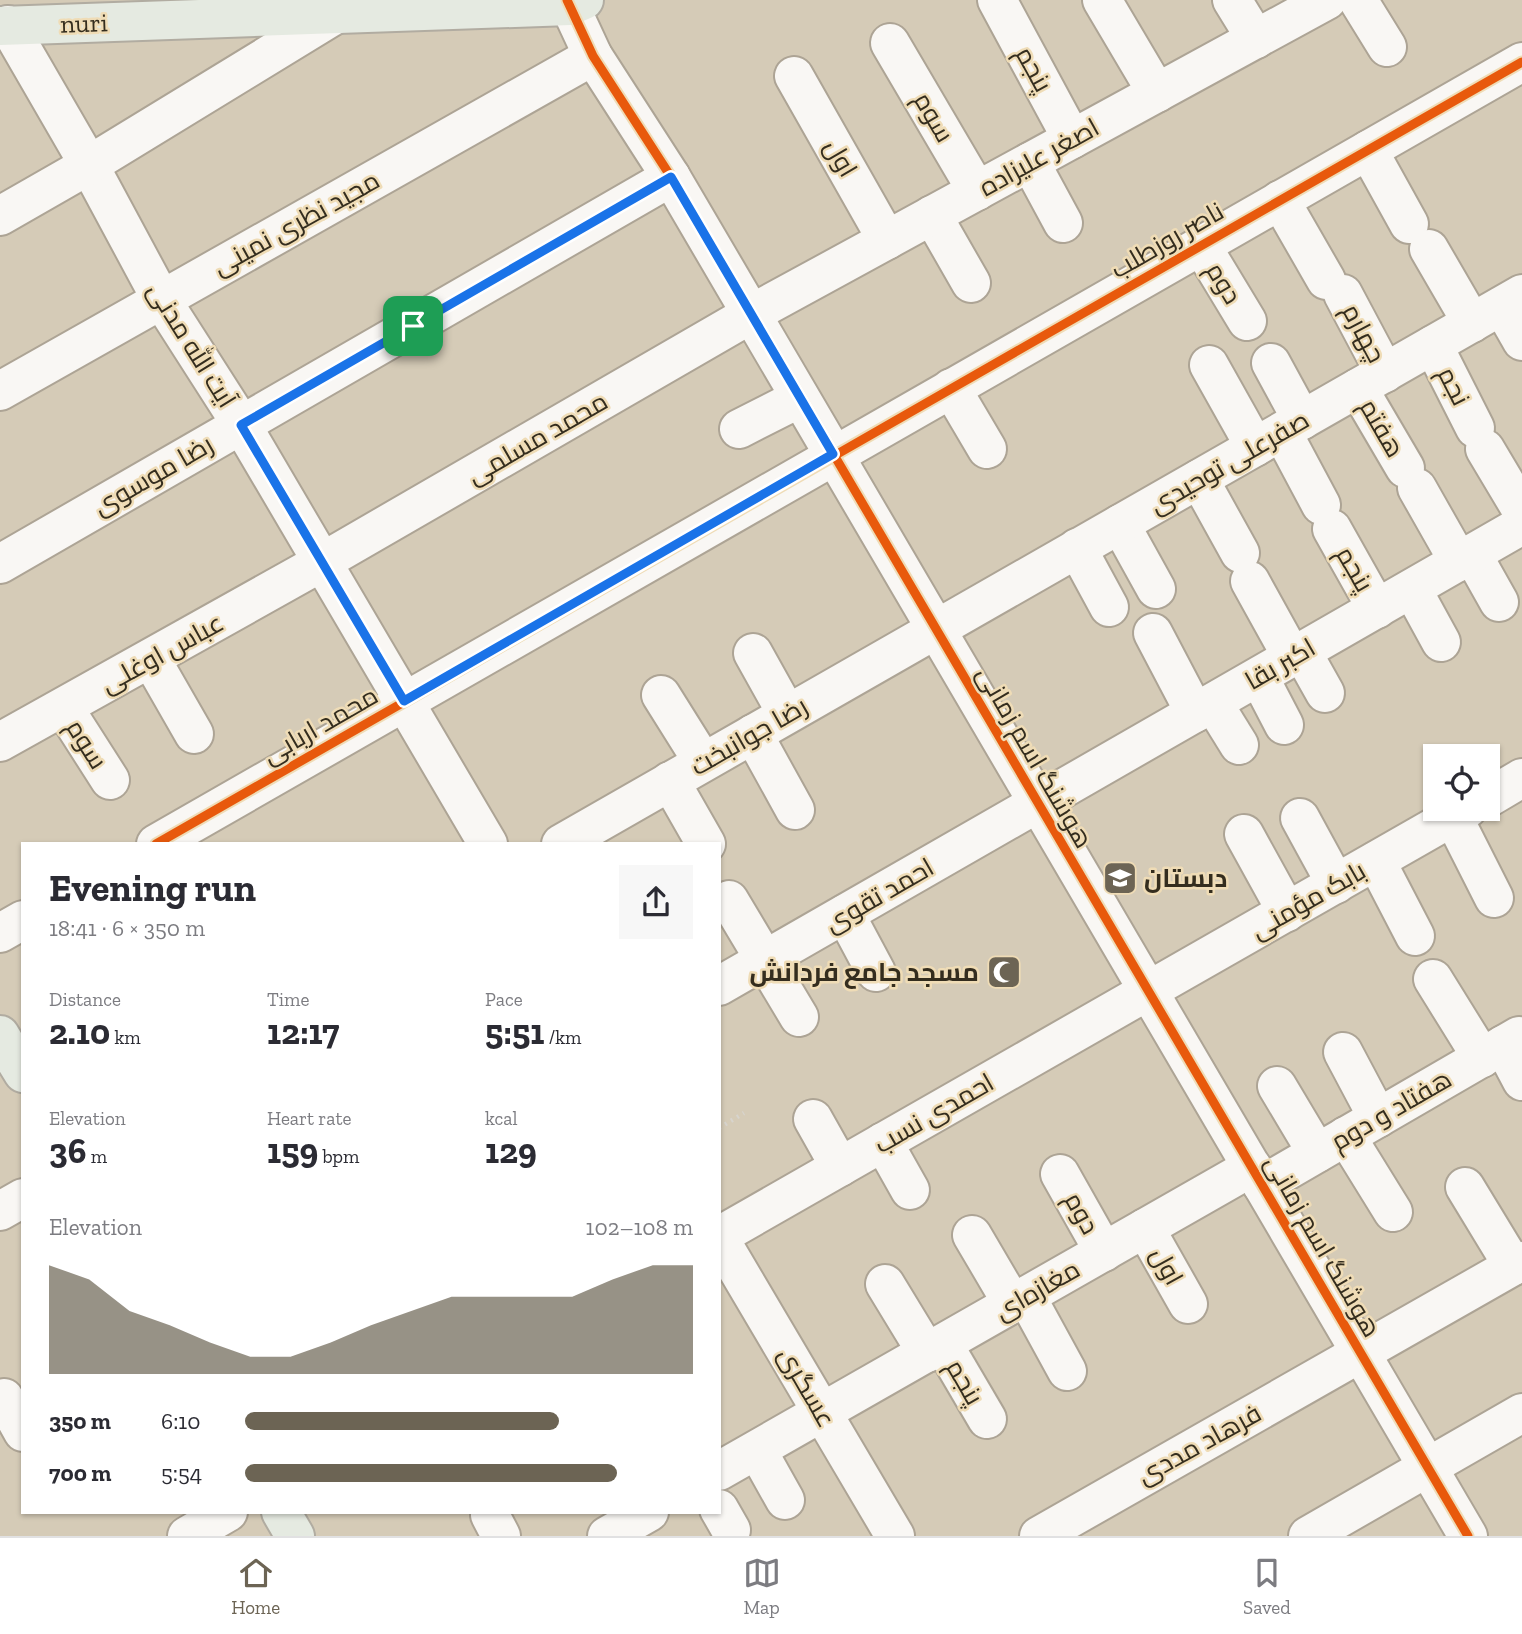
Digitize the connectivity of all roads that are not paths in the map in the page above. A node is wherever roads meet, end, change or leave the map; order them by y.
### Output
1 (997, 0) edge
2 (1102, 0) edge
3 (1232, 0) edge
4 (1327, 0) edge
5 (1358, 0) edge
6 (574, 2) edge
7 (336, 14) junction
8 (3, 27) edge
9 (1256, 39) junction
10 (890, 44) dead end
11 (1387, 47) dead end
12 (593, 56) junction
13 (1522, 62) edge
14 (794, 76) dead end
15 (1157, 93) junction
16 (1072, 139) junction
17 (1368, 150) junction
18 (1030, 162) junction
19 (89, 165) junction
20 (671, 177) junction
21 (977, 191) junction
22 (1280, 200) junction
23 (932, 215) junction
24 (0, 216) edge
25 (1063, 223) dead end
26 (887, 240) junction
27 (1201, 245) junction
28 (971, 283) dead end
29 (162, 299) junction
30 (1498, 308) edge
31 (751, 314) junction
32 (1247, 321) dead end
33 (1522, 341) edge
34 (1433, 345) junction
35 (1271, 363) dead end
36 (1209, 365) dead end
37 (1372, 380) junction
38 (951, 388) junction
39 (0, 391) edge
40 (800, 398) junction
41 (241, 425) junction
42 (738, 429) dead end
43 (1280, 433) junction
44 (987, 449) dead end
45 (833, 454) junction
46 (1199, 479) junction
47 (1120, 524) junction
48 (1521, 524) edge
49 (1077, 548) junction
50 (1465, 558) junction
51 (323, 562) junction
52 (0, 564) edge
53 (1156, 589) dead end
54 (1412, 589) junction
55 (1499, 602) dead end
56 (1109, 607) dead end
57 (1377, 609) junction
58 (936, 629) junction
59 (1153, 633) dead end
60 (1441, 642) dead end
61 (752, 653) dead end
62 (1297, 655) junction
63 (151, 659) junction
64 (1259, 677) junction
65 (1325, 693) dead end
66 (661, 695) dead end
67 (404, 701) junction
68 (64, 708) junction
69 (1204, 708) junction
70 (787, 714) junction
71 (1284, 725) dead end
72 (194, 734) dead end
73 (753, 734) junction
74 (0, 742) edge
75 (1239, 745) dead end
76 (703, 762) junction
77 (1522, 778) edge
78 (110, 780) dead end
79 (670, 781) junction
80 (1500, 791) edge
81 (1038, 803) junction
82 (795, 810) dead end
83 (1300, 818) dead end
84 (1446, 821) edge
85 (1463, 821) edge
86 (605, 833) edge
87 (1244, 834) dead end
88 (159, 842) edge
89 (487, 842) edge
90 (569, 842) edge
91 (705, 842) edge
92 (1376, 861) junction
93 (1336, 884) junction
94 (1494, 898) dead end
95 (729, 900) dead end
96 (1287, 912) junction
97 (845, 914) junction
98 (21, 921) edge
99 (0, 933) edge
100 (1415, 936) dead end
101 (765, 960) junction
102 (876, 972) dead end
103 (1433, 979) dead end
104 (721, 985) edge
105 (1148, 991) junction
106 (799, 1017) dead end
107 (0, 1035) edge
108 (1502, 1046) junction
109 (1343, 1052) dead end
110 (21, 1070) edge
111 (1522, 1081) edge
112 (1277, 1086) dead end
113 (813, 1119) dead end
114 (1347, 1136) junction
115 (883, 1142) junction
116 (839, 1167) junction
117 (1060, 1174) dead end
118 (1257, 1176) junction
119 (1465, 1187) dead end
120 (910, 1190) dead end
121 (21, 1199) edge
122 (0, 1211) edge
123 (1393, 1212) dead end
124 (1145, 1228) junction
125 (972, 1235) dead end
126 (721, 1236) edge
127 (721, 1240) edge
128 (1104, 1252) junction
129 (1517, 1263) edge
130 (885, 1284) dead end
131 (1019, 1300) junction
132 (1188, 1304) dead end
133 (935, 1348) junction
134 (1361, 1353) junction
135 (1067, 1371) dead end
136 (9, 1395) edge
137 (822, 1413) junction
138 (1522, 1413) edge
139 (987, 1419) dead end
140 (21, 1427) edge
141 (757, 1450) junction
142 (1428, 1466) junction
143 (721, 1467) edge
144 (785, 1500) dead end
145 (225, 1514) edge
146 (282, 1514) edge
147 (187, 1536) edge
148 (295, 1536) edge
149 (895, 1536) edge
150 (1038, 1536) edge
151 (1308, 1536) edge
152 (1468, 1536) edge

1 - 16 street, پنجم
2 - 15 street
3 - 9 street
4 - 9 street, اصغر علیزاده
5 - 11 street
6 - 7 main road, nuri
6 - 12 street, هوشنگ اسم زمانی
7 - 8 main road, nuri
7 - 19 street
8 - 19 street, آیت‌ الله مدنی
9 - 15 street, اصغر علیزاده
10 - 21 street, سوم
12 - 20 street, هوشنگ اسم زمانی
12 - 29 street, مجید نظری نمینی
13 - 17 street, ناصر روزطلب
14 - 26 street, اول
15 - 16 street, اصغر علیزاده
16 - 18 street, اصغر علیزاده
17 - 22 street, ناصر روزطلب
17 - 30 street
18 - 21 street, اصغر علیزاده
18 - 25 street
19 - 24 street
19 - 29 street, آیت‌ الله مدنی
20 - 31 street, هوشنگ اسم زمانی
20 - 41 street, رضا موسوی
21 - 23 street, اصغر علیزاده
22 - 27 street, ناصر روزطلب
22 - 37 street, چهارم
23 - 26 street, اصغر علیزاده
23 - 28 street
26 - 31 street, اصغر علیزاده
27 - 32 street, دوم
27 - 38 street, ناصر روزطلب
29 - 39 street, مجید نظری نمینی
29 - 41 street, آیت‌ الله مدنی
30 - 33 street
30 - 34 street, صفرعلی توحیدی
31 - 40 street, هوشنگ اسم زمانی
31 - 51 street, محمد مسلمی
34 - 37 street, صفرعلی توحیدی
34 - 48 street, نجم
35 - 43 street
36 - 43 street
37 - 43 street, صفرعلی توحیدی
37 - 50 street, هفتم
38 - 44 street
38 - 45 street, ناصر روزطلب
40 - 42 street
40 - 45 street, هوشنگ اسم زمانی
41 - 51 street, آیت‌ الله مدنی
41 - 52 street, رضا موسوی
43 - 46 street, صفرعلی توحیدی
43 - 57 street, پنجم
45 - 58 street, هوشنگ اسم زمانی
45 - 67 street, محمد اربابی
46 - 47 street, صفرعلی توحیدی
46 - 62 street
47 - 49 street, صفرعلی توحیدی
47 - 53 street
48 - 50 street, اکبر بقا
49 - 56 street
49 - 58 street, صفرعلی توحیدی
50 - 54 street, اکبر بقا
50 - 55 street
51 - 63 street, عباس اوغلی
51 - 67 street, آیت‌ الله مدنی
54 - 57 street, اکبر بقا
54 - 60 street
57 - 62 street, اکبر بقا
58 - 70 street, رضا جوانبخت
58 - 81 street, هوشنگ اسم زمانی
59 - 69 street
61 - 70 street
62 - 64 street, اکبر بقا
62 - 65 street
63 - 68 street, عباس اوغلی
63 - 72 street
64 - 69 street, اکبر بقا
64 - 71 street
66 - 76 street
67 - 88 street, محمد اربابی
67 - 89 street, آیت‌ الله مدنی
68 - 74 street, عباس اوغلی
68 - 78 street, سوم
69 - 75 street
69 - 81 street, اکبر بقا
70 - 73 street, رضا جوانبخت
73 - 76 street, رضا جوانبخت
73 - 82 street
76 - 79 street, رضا جوانبخت
77 - 80 street
79 - 86 street, رضا جوانبخت
79 - 91 street
81 - 97 street, احمد تقوی
81 - 105 street, هوشنگ اسم زمانی
83 - 93 street
84 - 92 street, بابک مؤمنی
85 - 94 street
86 - 90 street, رضا جوانبخت
87 - 96 street
92 - 93 street, بابک مؤمنی
92 - 100 street
93 - 96 street, بابک مؤمنی
95 - 101 street
96 - 105 street, بابک مؤمنی
97 - 101 street, احمد تقوی
97 - 102 street
98 - 99 street
101 - 104 street, احمد تقوی
101 - 106 street
103 - 108 street
105 - 115 street, احمدی نسب
105 - 118 street, هوشنگ اسم زمانی
107 - 110 main road
108 - 111 street
108 - 114 street, هفتاد و دوم
109 - 114 street
112 - 114 street
113 - 116 street
114 - 118 street, هفتاد و دوم
114 - 123 street
115 - 116 street, احمدی نسب
115 - 120 street
116 - 126 street, احمدی نسب
117 - 128 street, دوم
118 - 124 street, مغازه‌ای
118 - 134 street, هوشنگ اسم زمانی
119 - 129 street
121 - 122 street
124 - 128 street, مغازه‌ای
124 - 132 street, اول
125 - 131 street
127 - 137 street, عسگری
128 - 131 street, مغازه‌ای
129 - 134 street, فرهاد مددی
130 - 133 street, پنجم
131 - 133 street, مغازه‌ای
131 - 135 street
133 - 137 street, مغازه‌ای
133 - 139 street, پنجم
134 - 142 street, هوشنگ اسم زمانی
134 - 150 street, فرهاد مددی
136 - 140 street
137 - 141 street, مغازه‌ای
137 - 149 street, عسگری
138 - 142 street
141 - 143 street, مغازه‌ای
141 - 144 street
142 - 151 street
142 - 152 street, هوشنگ اسم زمانی
145 - 147 street
146 - 148 main road

